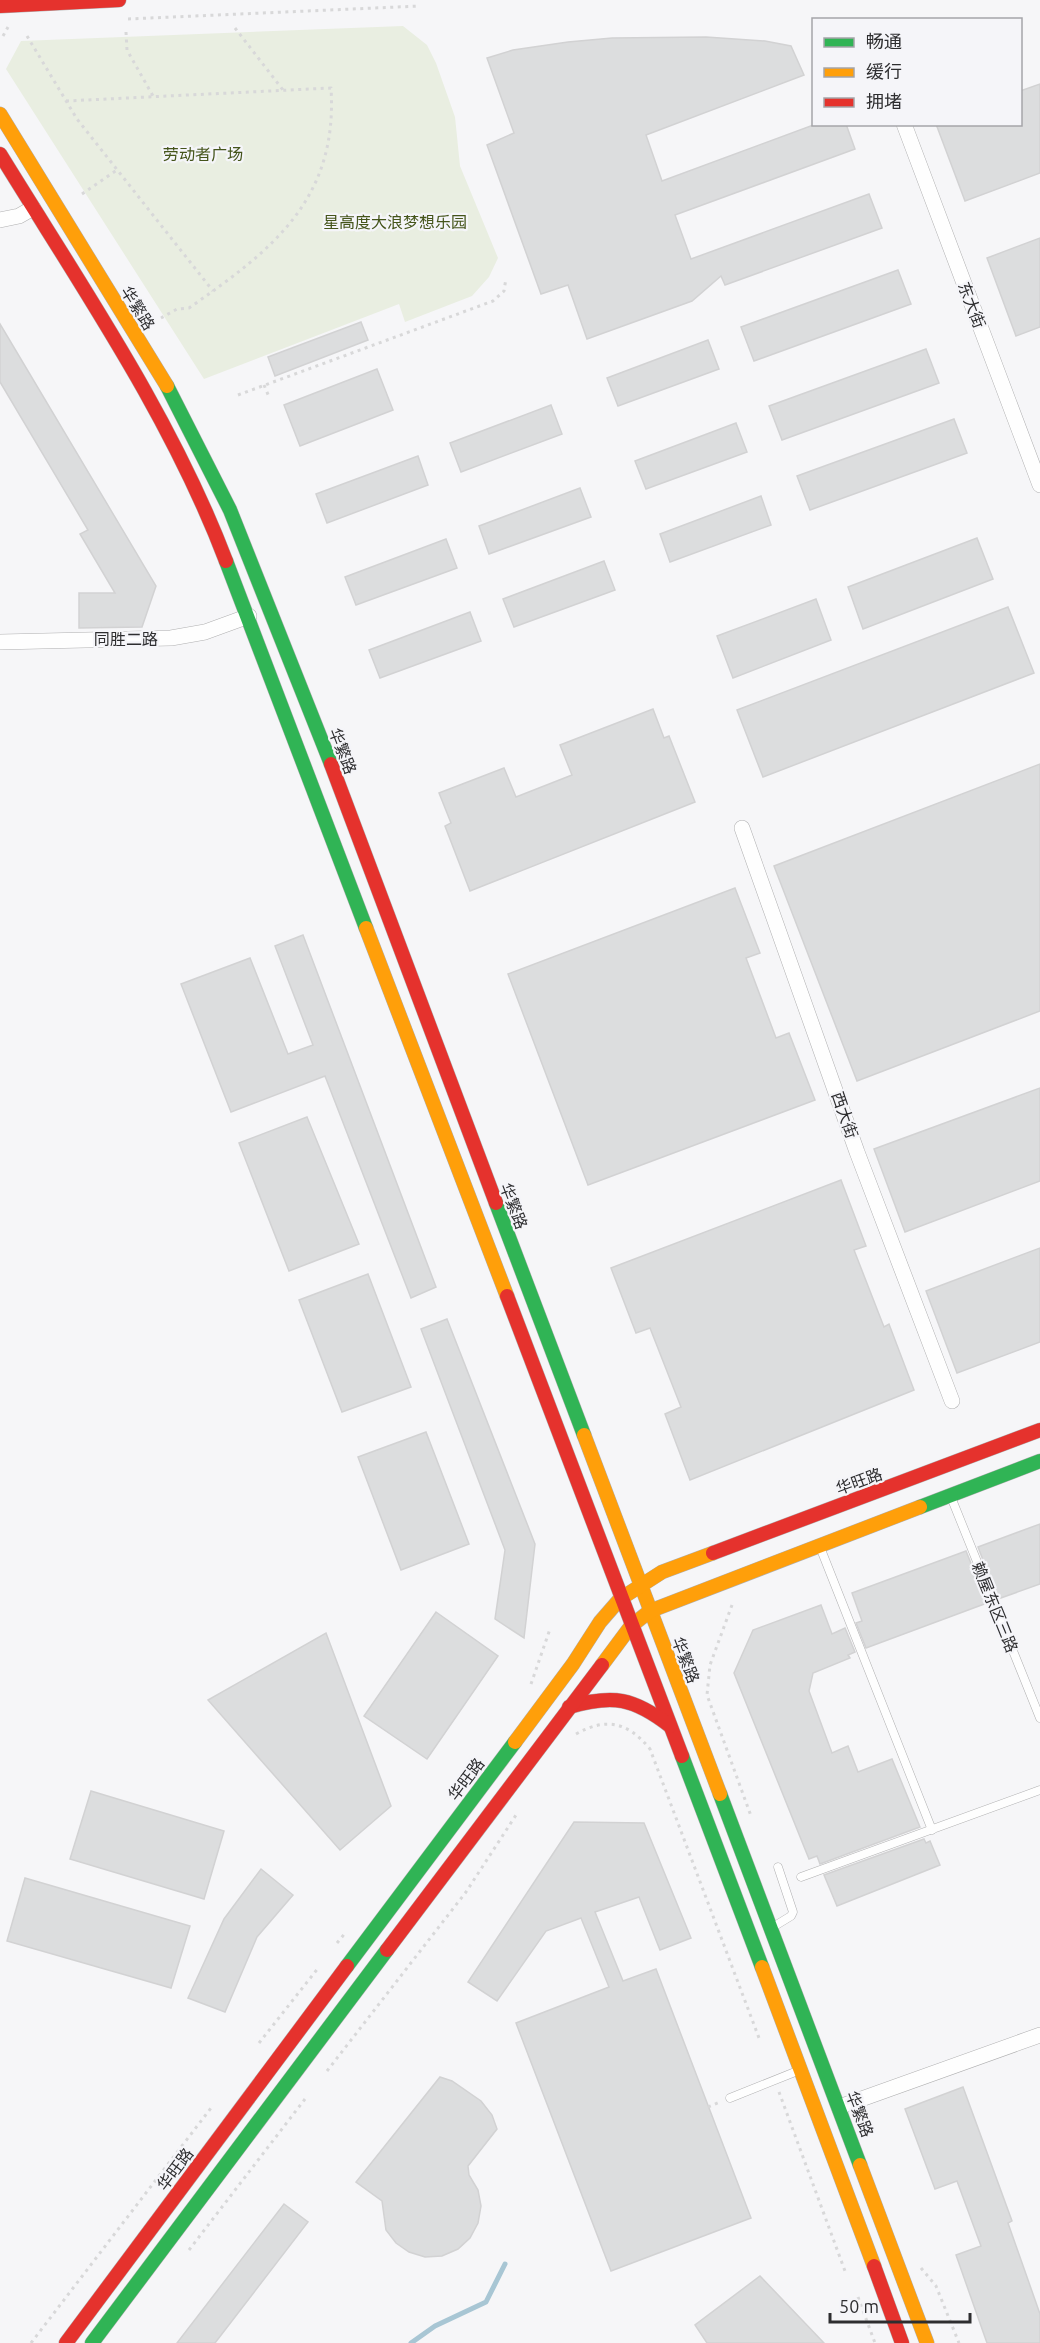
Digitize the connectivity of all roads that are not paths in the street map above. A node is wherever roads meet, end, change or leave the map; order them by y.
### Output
1 (120, 0) edge
2 (6, 6) edge
3 (0, 13) edge
4 (0, 114) edge
5 (905, 126) edge
6 (0, 154) edge
7 (33, 208) junction
8 (0, 220) edge
9 (1040, 485) edge
10 (249, 616) junction
11 (0, 642) edge
12 (742, 828) dead end
13 (952, 1401) dead end
14 (1040, 1430) edge
15 (1040, 1461) edge
16 (951, 1495) junction
17 (819, 1546) junction
18 (639, 1582) junction
19 (620, 1597) junction
20 (650, 1611) junction
21 (632, 1626) junction
22 (569, 1707) junction
23 (1040, 1718) edge
24 (670, 1726) junction
25 (1040, 1790) edge
26 (932, 1830) junction
27 (778, 1867) dead end
28 (801, 1877) dead end
29 (771, 1928) junction
30 (1040, 2035) edge
31 (801, 2069) junction
32 (730, 2098) dead end
33 (839, 2107) junction
34 (66, 2343) edge
35 (92, 2343) edge
36 (902, 2343) edge
37 (927, 2343) edge

1 - 2 main road
2 - 3 main road
4 - 18 main road, 华繁路
5 - 9 street, 东大街
6 - 7 main road
7 - 8 street
7 - 10 main road
10 - 11 street, 同胜二路
10 - 19 main road
12 - 13 street, 西大街
14 - 18 main road, 华旺路
15 - 16 main road
16 - 17 main road
16 - 23 lane, 赖屋东区三路
17 - 20 main road
17 - 26 lane
18 - 19 main road, 华旺路
18 - 20 main road, 华繁路
19 - 21 main road
19 - 34 main road, 华旺路
20 - 21 main road
20 - 29 main road, 华繁路
21 - 22 main road
21 - 24 main road
22 - 24 main road
22 - 35 main road
24 - 31 main road
25 - 26 lane
26 - 28 lane
27 - 29 lane
29 - 33 main road, 华繁路
30 - 33 street
31 - 32 lane
31 - 36 main road
33 - 37 main road, 华繁路

